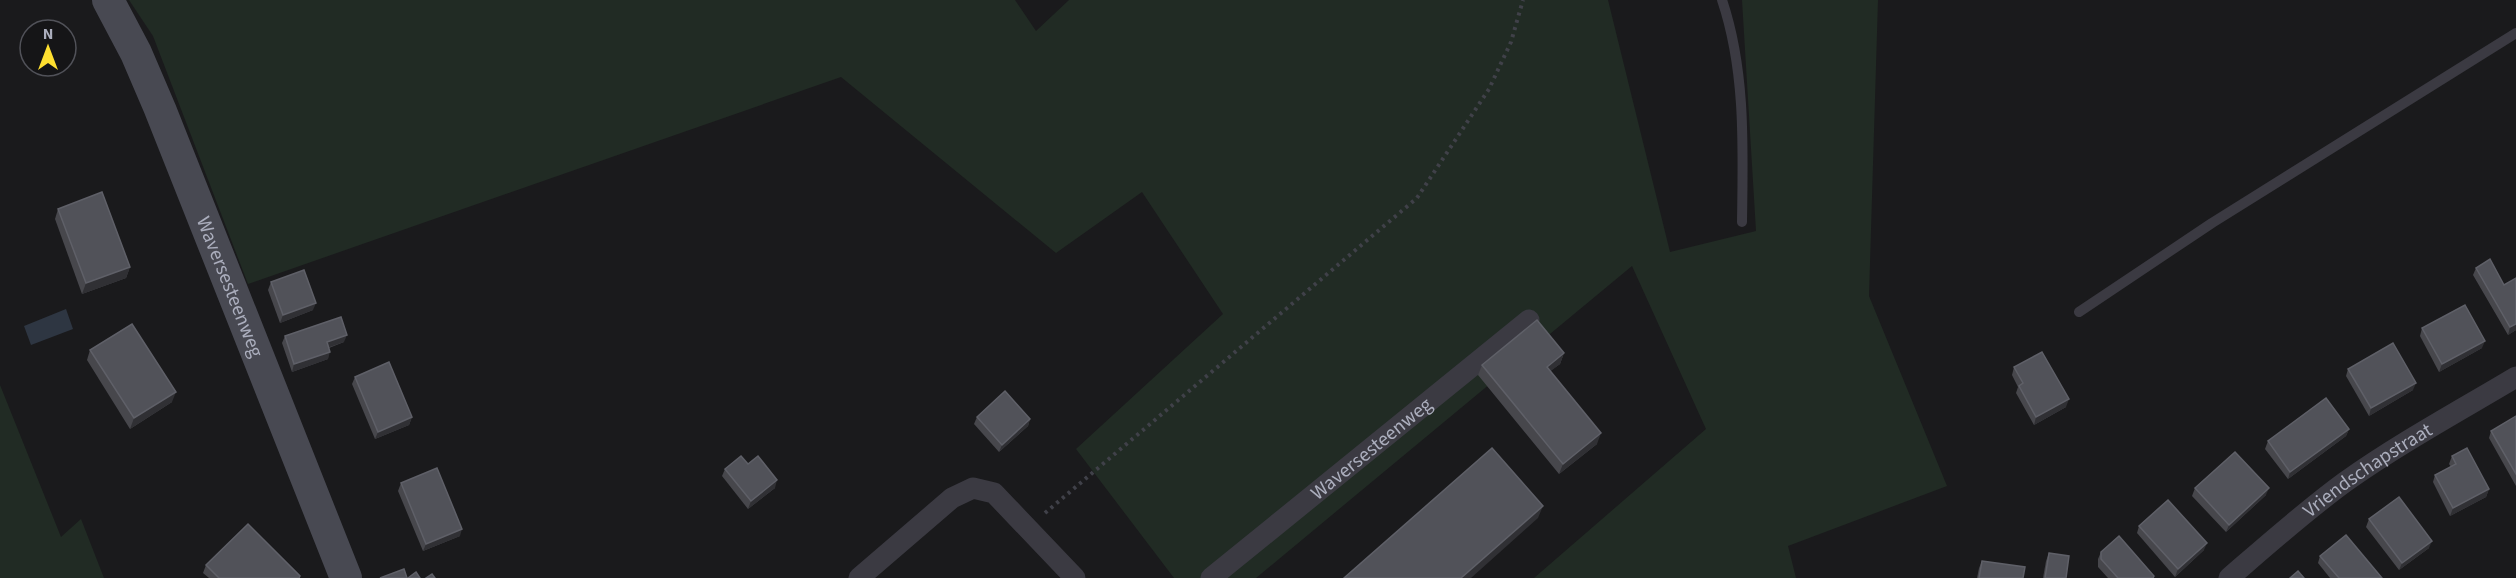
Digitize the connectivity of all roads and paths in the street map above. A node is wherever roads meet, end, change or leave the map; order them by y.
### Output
1 (108, 0) edge
2 (1523, 0) edge
3 (1722, 0) edge
4 (2516, 33) edge
5 (1742, 222) dead end
6 (2079, 312) dead end
7 (1529, 320) dead end
8 (2516, 377) edge
9 (1027, 528) junction
10 (346, 578) edge
11 (859, 578) edge
12 (1075, 578) edge
13 (1211, 578) edge
14 (2229, 578) edge

1 - 10 street, Waversesteenweg
2 - 9 path
3 - 5 lane
4 - 6 lane
7 - 13 street, Waversesteenweg
8 - 14 street, Vriendschapstraat
9 - 11 street
9 - 12 street

